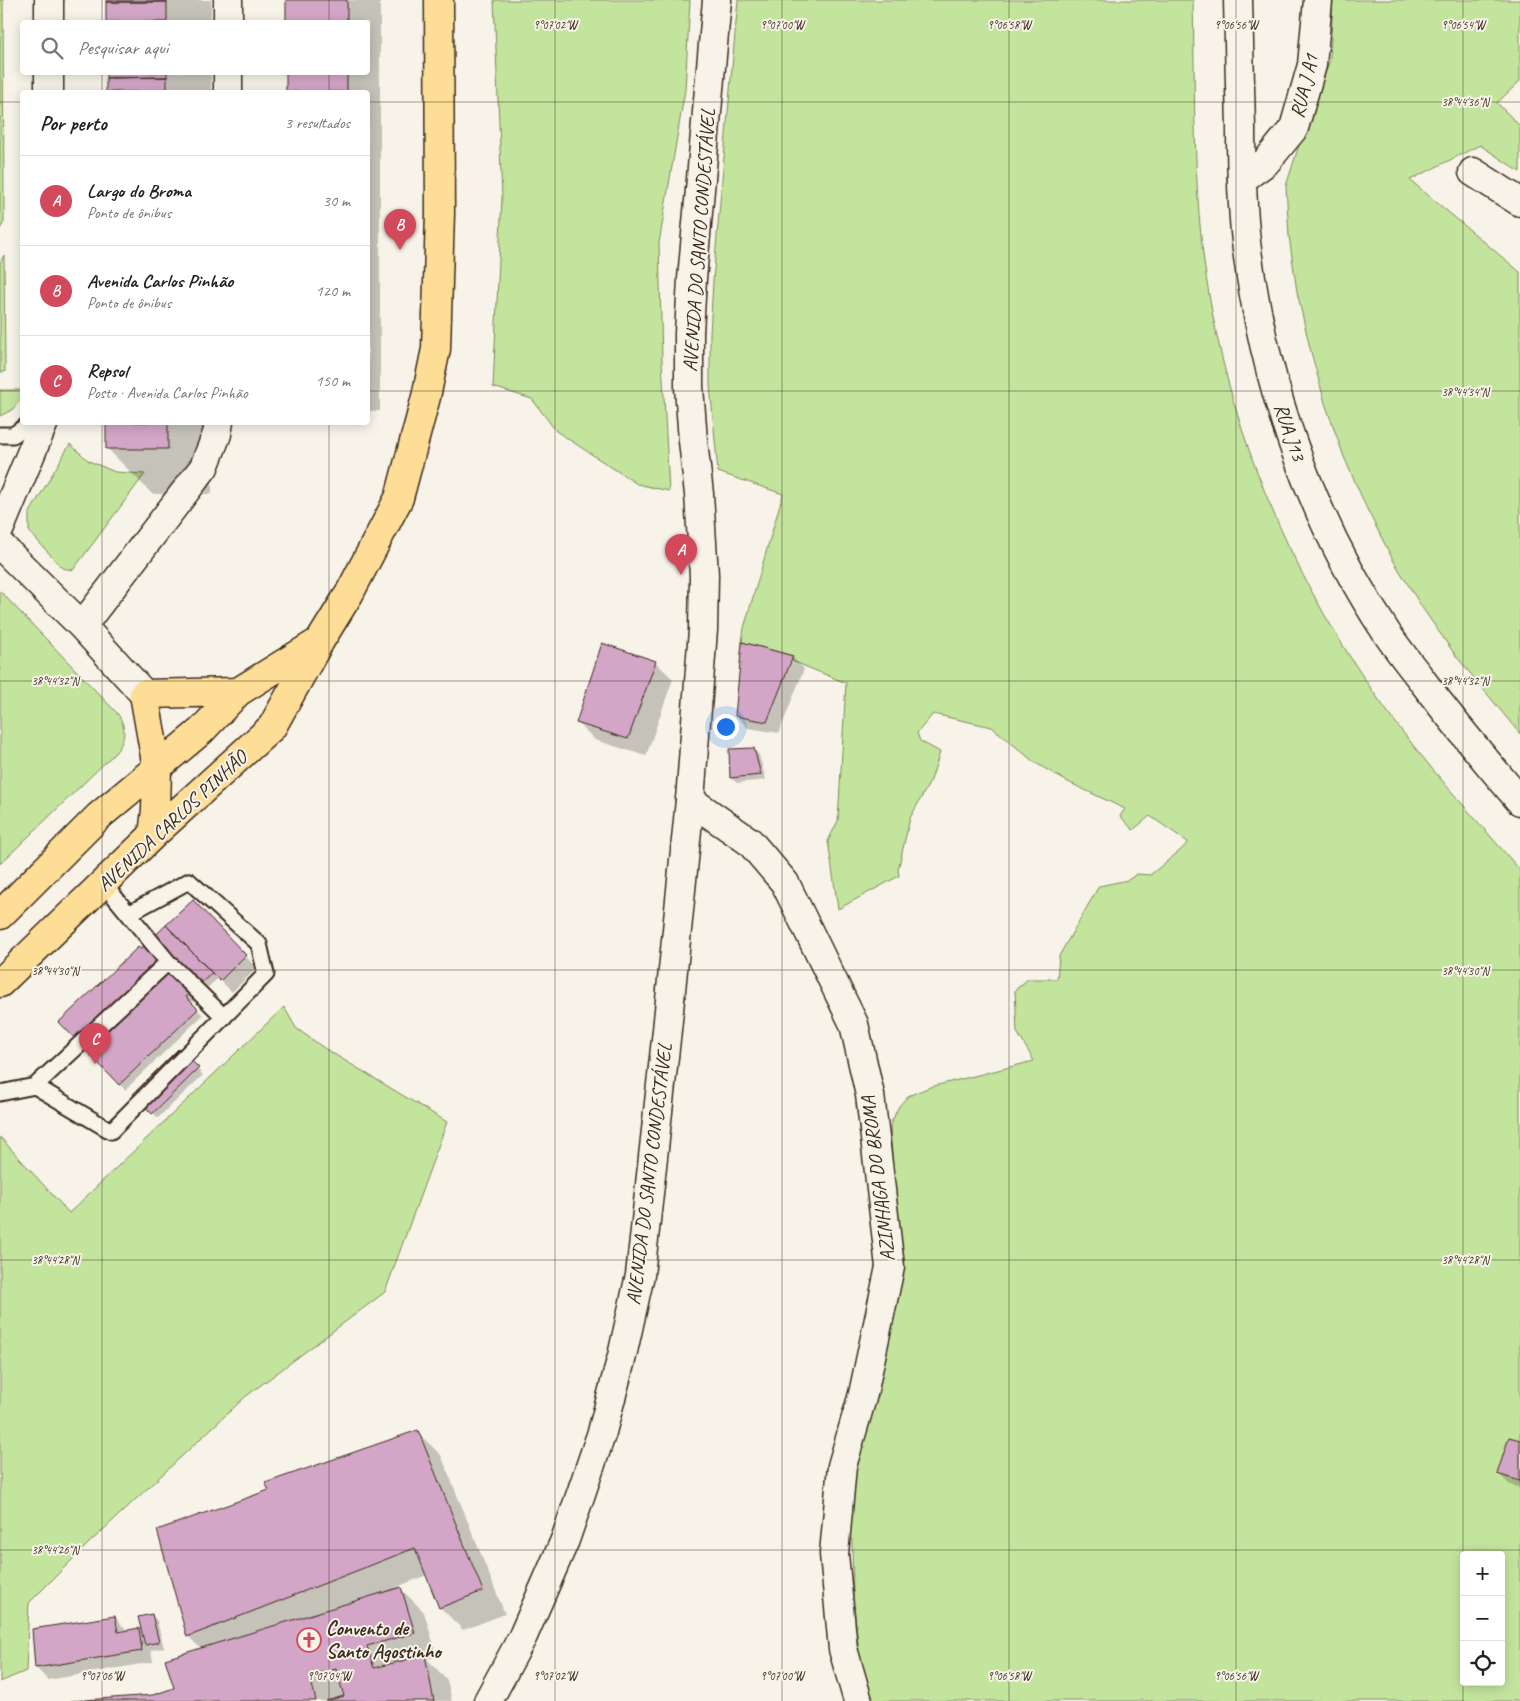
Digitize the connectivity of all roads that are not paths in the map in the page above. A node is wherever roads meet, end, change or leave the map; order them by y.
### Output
1 (49, 0) edge
2 (228, 0) edge
3 (439, 0) edge
4 (717, 0) edge
5 (1238, 0) edge
6 (1318, 0) edge
7 (49, 20) edge
8 (228, 20) edge
9 (49, 75) edge
10 (228, 75) edge
11 (49, 90) edge
12 (228, 90) edge
13 (1474, 172) dead end
14 (1242, 179) junction
15 (1520, 202) edge
16 (28, 425) edge
17 (43, 425) edge
18 (218, 425) edge
19 (0, 436) edge
20 (0, 528) edge
21 (0, 545) edge
22 (82, 626) junction
23 (320, 641) junction
24 (238, 692) junction
25 (144, 694) junction
26 (158, 768) junction
27 (690, 800) junction
28 (1520, 801) edge
29 (153, 835) junction
30 (104, 884) junction
31 (130, 914) junction
32 (0, 915) edge
33 (168, 962) junction
34 (0, 983) edge
35 (224, 1017) junction
36 (35, 1086) junction
37 (0, 1093) edge
38 (488, 1701) edge
39 (858, 1701) edge

1 - 7 street
2 - 8 street
3 - 23 main road, AVENIDA CARLOS PINHÃO
4 - 27 street, AVENIDA DO SANTO CONDESTÁVEL
5 - 14 street, RUA J13
6 - 14 street, RUA J A1
9 - 11 street
10 - 12 street
13 - 15 street
14 - 28 street, RUA J13
16 - 19 lane
17 - 20 street
18 - 22 street
21 - 22 street
22 - 25 street
23 - 24 main road, AVENIDA CARLOS PINHÃO
23 - 29 main road, AVENIDA CARLOS PINHÃO
24 - 25 main road
24 - 26 main road, AVENIDA CARLOS PINHÃO
25 - 26 main road
26 - 29 main road
26 - 32 main road, AVENIDA CARLOS PINHÃO
27 - 38 street, AVENIDA DO SANTO CONDESTÁVEL
27 - 39 street, AZINHAGA DO BROMA
29 - 30 main road, AVENIDA CARLOS PINHÃO
30 - 31 lane
30 - 34 main road, AVENIDA CARLOS PINHÃO
31 - 33 lane
31 - 35 lane
33 - 35 lane
33 - 36 lane
35 - 36 lane
36 - 37 lane

